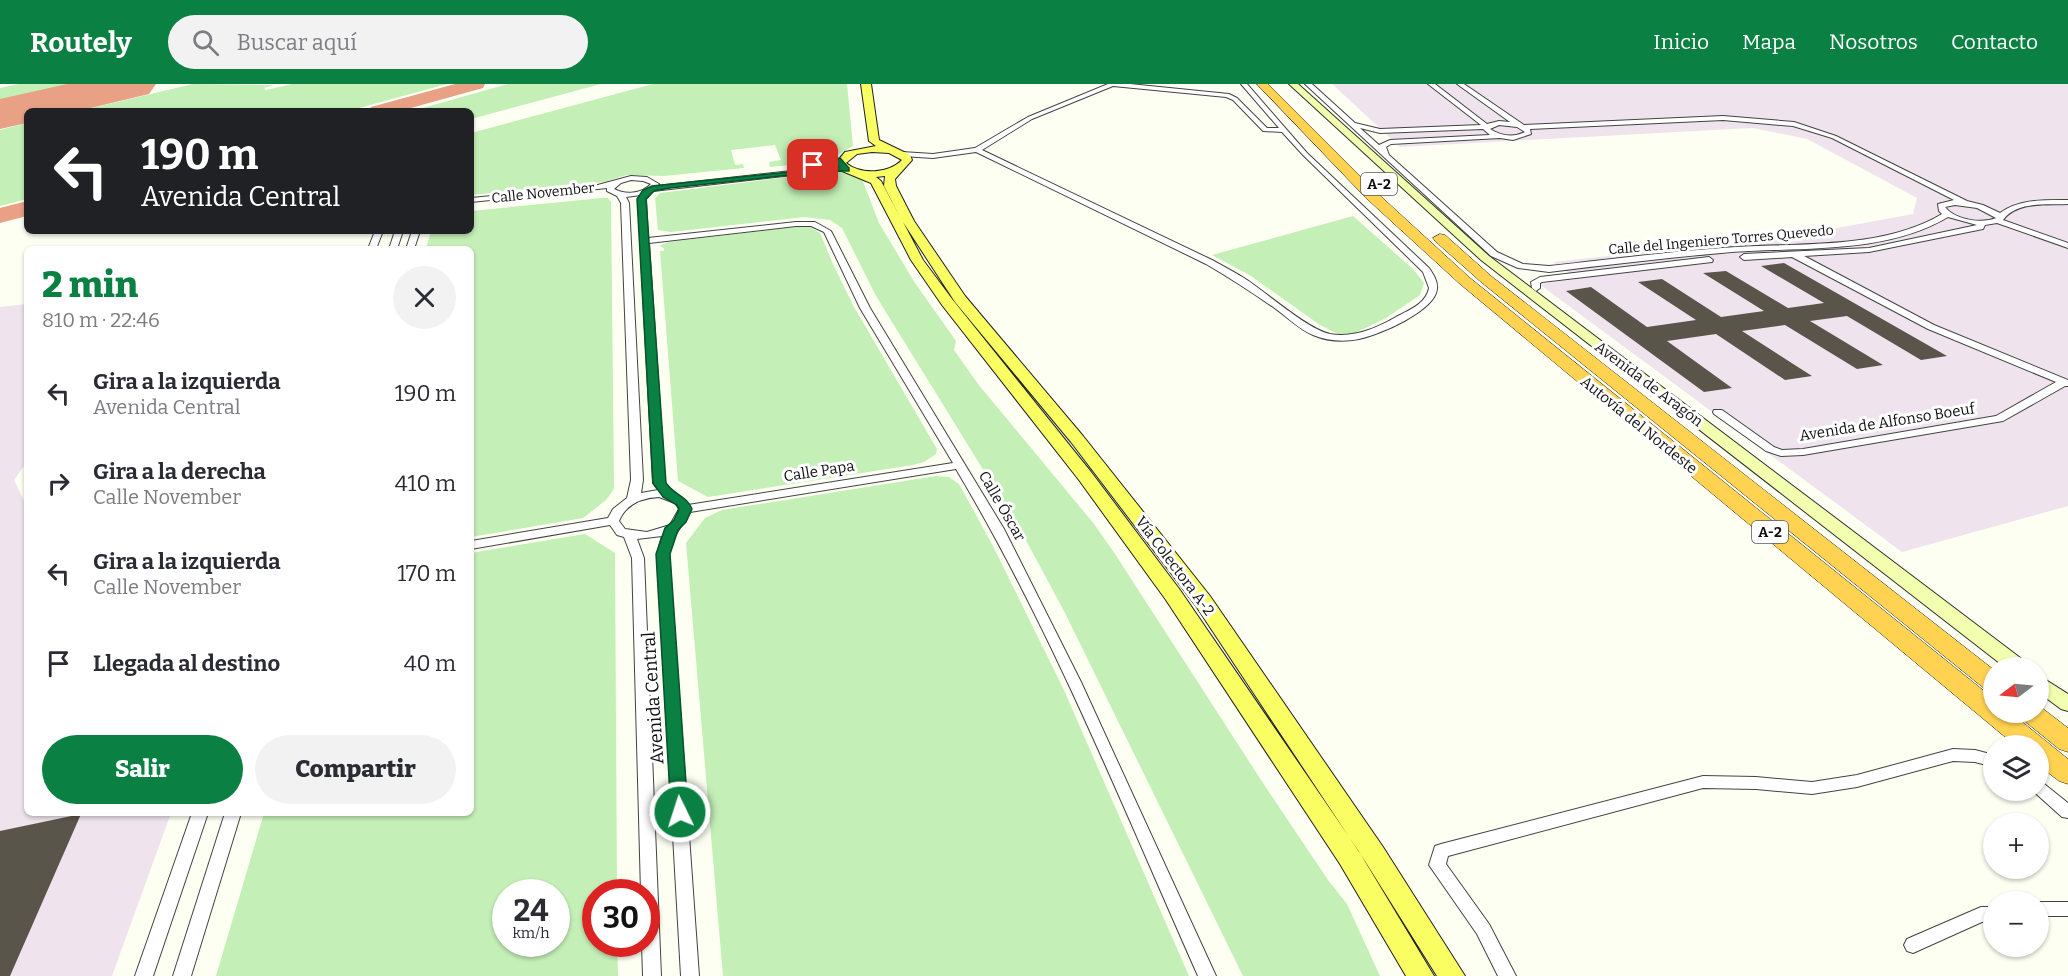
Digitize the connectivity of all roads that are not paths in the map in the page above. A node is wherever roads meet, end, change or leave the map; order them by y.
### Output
1 (866, 84) edge
2 (1112, 84) edge
3 (1168, 84) edge
4 (1244, 84) edge
5 (1262, 84) edge
6 (1276, 84) edge
7 (1293, 84) edge
8 (1308, 84) edge
9 (1431, 84) edge
10 (1460, 84) edge
11 (1177, 91) junction
12 (1318, 93) junction
13 (1336, 110) junction
14 (1486, 127) junction
15 (1524, 129) junction
16 (1284, 130) junction
17 (1394, 130) junction
18 (1503, 136) junction
19 (861, 138) dead end
20 (1406, 141) junction
21 (891, 150) junction
22 (977, 150) junction
23 (854, 152) junction
24 (1387, 156) junction
25 (902, 162) junction
26 (848, 168) junction
27 (650, 180) junction
28 (614, 183) junction
29 (649, 190) junction
30 (617, 194) junction
31 (474, 200) edge
32 (2068, 202) edge
33 (1948, 203) junction
34 (1967, 204) junction
35 (474, 206) edge
36 (1983, 208) junction
37 (2013, 209) junction
38 (1947, 214) junction
39 (1999, 219) junction
40 (1982, 223) junction
41 (644, 241) junction
42 (2068, 246) edge
43 (1821, 249) junction
44 (1794, 254) junction
45 (1490, 256) junction
46 (1536, 288) dead end
47 (2066, 382) edge
48 (1718, 412) dead end
49 (959, 465) junction
50 (667, 495) junction
51 (632, 500) junction
52 (685, 509) junction
53 (613, 521) junction
54 (672, 528) junction
55 (629, 535) junction
56 (474, 544) edge
57 (2006, 657) edge
58 (1983, 674) edge
59 (2049, 689) edge
60 (2068, 704) edge
61 (2045, 723) edge
62 (2021, 735) edge
63 (2068, 742) edge
64 (1983, 758) edge
65 (2049, 759) edge
66 (2068, 774) edge
67 (2049, 796) edge
68 (2068, 812) edge
69 (199, 816) edge
70 (232, 816) edge
71 (2049, 909) edge
72 (2068, 909) edge
73 (1983, 915) edge
74 (1913, 945) dead end
75 (144, 976) edge
76 (182, 976) edge
77 (652, 976) edge
78 (690, 976) edge
79 (1207, 976) edge
80 (1421, 976) edge
81 (1452, 976) edge
82 (1507, 976) edge

1 - 21 main road
2 - 11 street
2 - 22 street
3 - 11 street
4 - 16 street
5 - 62 highway, Autovía del Nordeste / A-2
6 - 58 highway, Autovía del Nordeste / A-2
7 - 45 street, Avenida de Aragón
8 - 12 street
9 - 14 street
10 - 15 street
11 - 16 street
12 - 13 street
12 - 45 street
13 - 17 street
13 - 24 street
14 - 15 street
14 - 17 street
14 - 18 street
15 - 18 street
15 - 33 street
15 - 34 street
16 - 22 street
17 - 20 street
18 - 20 street
19 - 23 main road
20 - 24 street
21 - 23 main road
21 - 25 main road
22 - 25 street
23 - 26 main road
24 - 45 street
25 - 26 main road
25 - 81 main road, Vía Colectora A-2
26 - 27 street
26 - 29 street
26 - 80 main road, Vía Colectora A-2
27 - 28 street, Calle November
27 - 29 street
28 - 30 street
28 - 31 street, Calle November
29 - 30 street, Calle November
29 - 41 street
30 - 35 street, Calle November
30 - 51 street
32 - 37 street
33 - 34 street
33 - 38 street
34 - 36 street
36 - 37 street
36 - 39 street
37 - 39 street
38 - 40 street
38 - 43 street, Calle del Ingeniero Torres Quevedo
39 - 40 street
39 - 42 street
40 - 43 street, Calle del Ingeniero Torres Quevedo
41 - 49 street, Calle Óscar
41 - 50 street
43 - 44 street, Calle del Ingeniero Torres Quevedo
43 - 45 street, Calle del Ingeniero Torres Quevedo
44 - 46 street, Calle del Ingeniero Torres Quevedo
44 - 47 street
45 - 57 street, Avenida de Aragón
47 - 48 street, Avenida de Alfonso Boeuf
49 - 52 street, Calle Papa
49 - 79 street, Calle Óscar
50 - 51 street
50 - 52 street
51 - 53 street
52 - 54 street, Avenida Central
53 - 55 street
53 - 56 street
54 - 55 street
54 - 78 street, Avenida Central
55 - 77 street, Avenida Central
59 - 60 street
61 - 63 highway
64 - 82 street
65 - 66 highway
67 - 68 street
69 - 75 street
70 - 76 street
71 - 72 street
73 - 74 street

